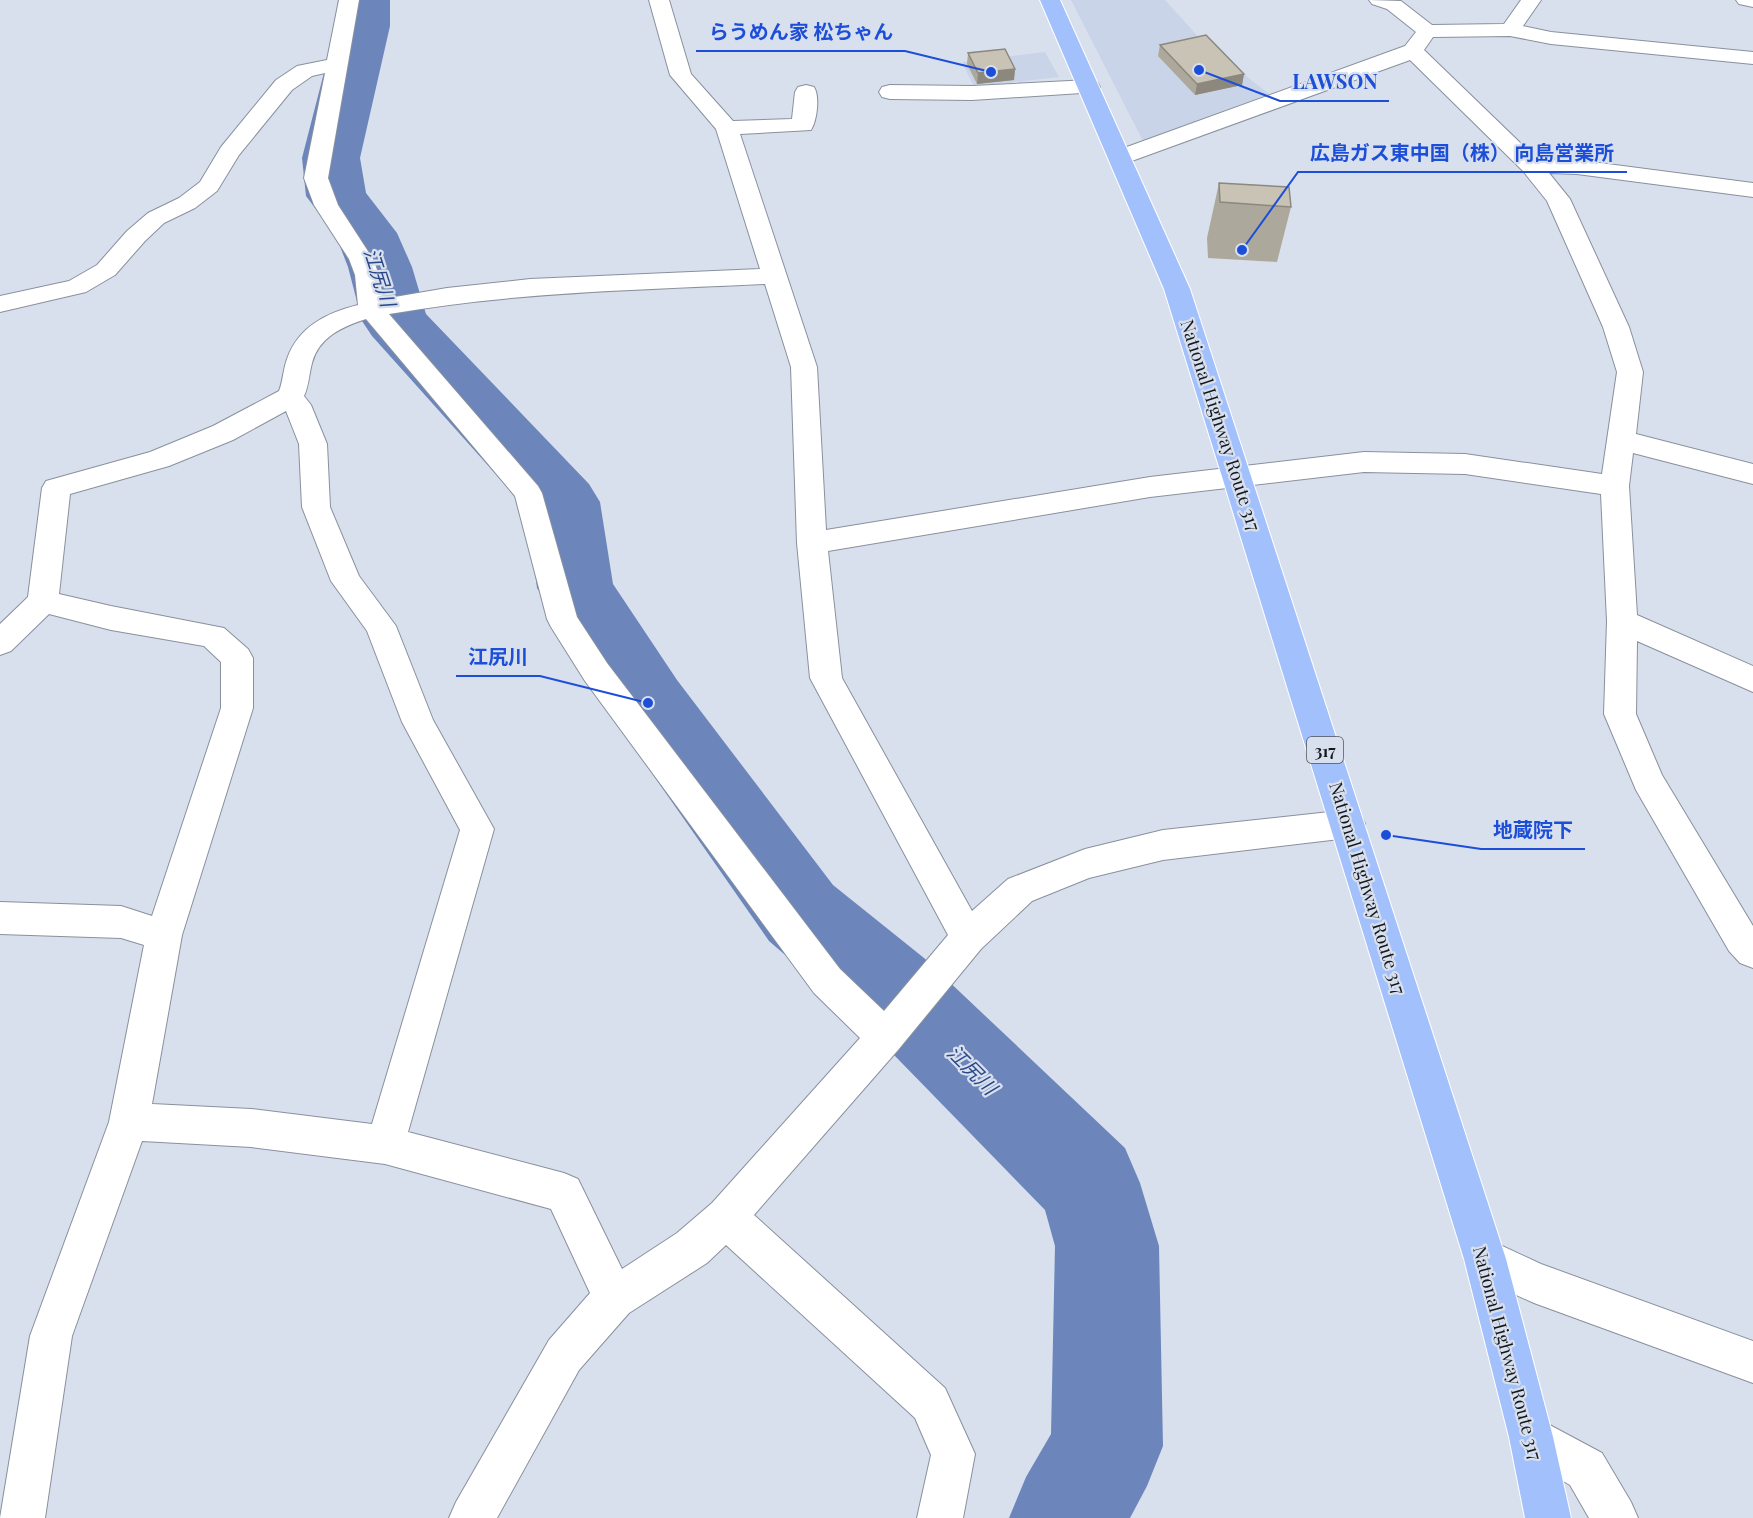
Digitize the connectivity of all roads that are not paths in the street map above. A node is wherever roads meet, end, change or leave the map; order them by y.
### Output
1 (349, 0) edge
2 (659, 0) edge
3 (1050, 0) edge
4 (1379, 0) edge
5 (1531, 0) edge
6 (1746, 0) edge
7 (1753, 1) edge
8 (1510, 30) junction
9 (1420, 41) junction
10 (1753, 58) edge
11 (336, 64) junction
12 (1089, 87) junction
13 (806, 92) dead end
14 (890, 92) dead end
15 (727, 128) junction
16 (1121, 158) junction
17 (1531, 166) junction
18 (1753, 190) edge
19 (774, 276) junction
20 (0, 304) edge
21 (384, 307) junction
22 (290, 397) junction
23 (1621, 440) junction
24 (1753, 474) edge
25 (1238, 478) junction
26 (1614, 486) junction
27 (812, 543) junction
28 (43, 601) junction
29 (1622, 621) junction
30 (0, 644) edge
31 (1753, 680) edge
32 (1348, 824) junction
33 (0, 918) edge
34 (164, 935) junction
35 (968, 938) junction
36 (1753, 952) edge
37 (903, 1017) junction
38 (129, 1122) junction
39 (385, 1145) junction
40 (726, 1217) junction
41 (1485, 1259) junction
42 (614, 1298) junction
43 (1753, 1362) edge
44 (1531, 1437) junction
45 (22, 1518) edge
46 (472, 1518) edge
47 (940, 1518) edge
48 (1548, 1518) edge
49 (1615, 1518) edge

1 - 11 street
2 - 15 street
3 - 12 highway, National Highway Route 317 / 317
4 - 9 street
5 - 8 street
6 - 7 street
8 - 9 street
8 - 10 street
9 - 16 street
9 - 17 street
11 - 20 street
11 - 21 street
12 - 14 street
12 - 16 highway, National Highway Route 317 / 317
13 - 15 street
15 - 19 street
16 - 25 highway, National Highway Route 317 / 317
17 - 18 street
17 - 23 street
19 - 21 street
19 - 27 street
21 - 22 street
21 - 37 street
22 - 28 street
22 - 39 street
23 - 24 street
23 - 26 street
25 - 26 street
25 - 27 street
25 - 32 highway, National Highway Route 317 / 317
26 - 29 street
27 - 35 street
28 - 30 street
28 - 34 street
29 - 31 street
29 - 36 street
32 - 35 street
32 - 41 highway, National Highway Route 317 / 317
33 - 34 street
34 - 38 street
35 - 37 street
37 - 40 street
38 - 39 street
38 - 45 street
39 - 42 street
40 - 42 street
40 - 47 street
41 - 43 street
41 - 44 highway, National Highway Route 317 / 317
42 - 46 street
44 - 48 highway, National Highway Route 317 / 317
44 - 49 street

